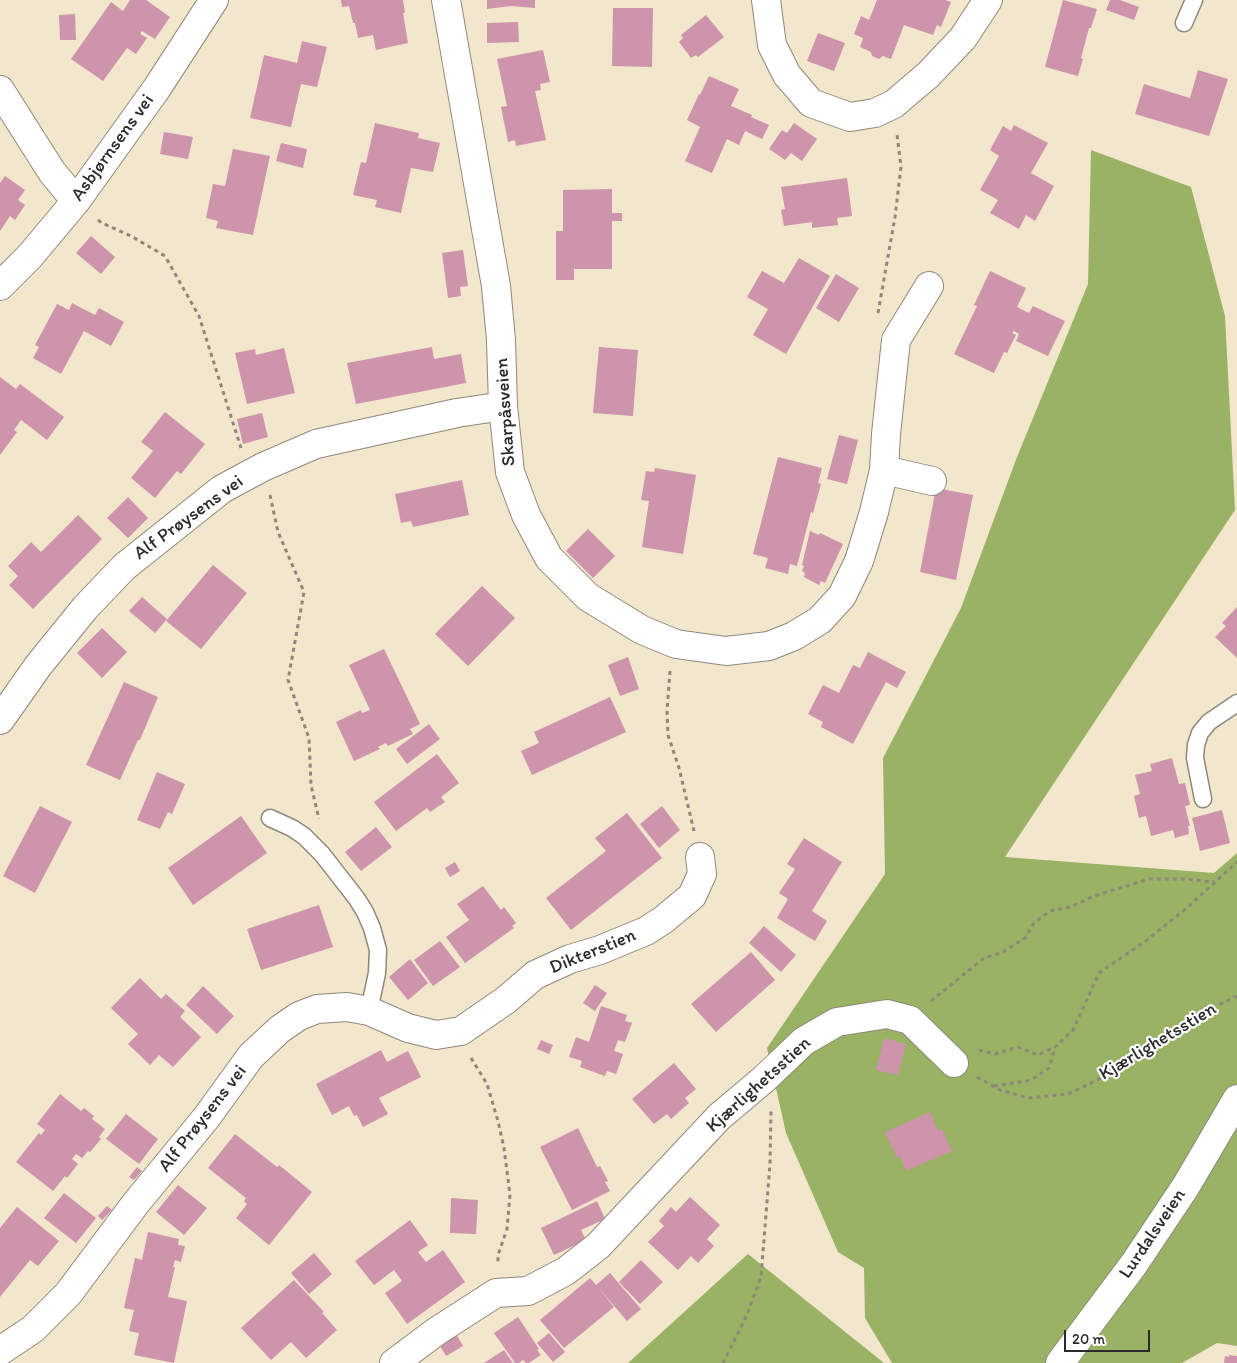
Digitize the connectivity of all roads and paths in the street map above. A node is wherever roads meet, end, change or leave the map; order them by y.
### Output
1 (214, 0) edge
2 (446, 0) edge
3 (766, 0) edge
4 (988, 0) edge
5 (1194, 0) edge
6 (1184, 23) dead end
7 (0, 90) edge
8 (894, 104) junction
9 (76, 201) junction
10 (0, 286) edge
11 (929, 286) dead end
12 (877, 319) dead end
13 (503, 406) junction
14 (263, 467) junction
15 (884, 470) junction
16 (932, 481) dead end
17 (676, 644) junction
18 (1237, 702) edge
19 (0, 720) edge
20 (1203, 800) dead end
21 (270, 818) dead end
22 (322, 854) junction
23 (700, 857) joint
24 (1237, 862) edge
25 (1215, 882) junction
26 (1237, 996) edge
27 (369, 1011) junction
28 (910, 1020) junction
29 (461, 1031) junction
30 (1055, 1047) junction
31 (951, 1060) junction
32 (764, 1079) junction
33 (994, 1086) junction
34 (1237, 1099) edge
35 (496, 1293) junction
36 (0, 1351) edge
37 (394, 1363) edge
38 (723, 1363) edge
39 (1060, 1363) edge

1 - 9 street, Asbjørnsens vei
2 - 13 street, Skarpåsveien
3 - 8 street
4 - 8 street
5 - 6 lane
7 - 9 street
8 - 12 path
9 - 10 street, Asbjørnsens vei
9 - 14 path
11 - 15 street, Skarpåsveien
13 - 14 street, Alf Prøysens vei
13 - 17 street, Skarpåsveien
14 - 19 street, Alf Prøysens vei
14 - 22 path
15 - 16 street
15 - 17 street, Skarpåsveien
17 - 23 path
18 - 20 lane
21 - 22 lane
22 - 27 lane
23 - 29 street, Dikterstien
24 - 25 path
25 - 28 path
25 - 30 path
26 - 33 path, Kjærlighetsstien
27 - 29 street, Alf Prøysens vei
27 - 36 street, Alf Prøysens vei
28 - 31 street
28 - 32 street, Kjærlighetsstien
29 - 35 path
30 - 31 path
30 - 33 path
31 - 33 path, Kjærlighetsstien
32 - 35 street, Kjærlighetsstien
32 - 38 path
34 - 39 street, Lurdalsveien
35 - 37 street, Kjærlighetsstien

